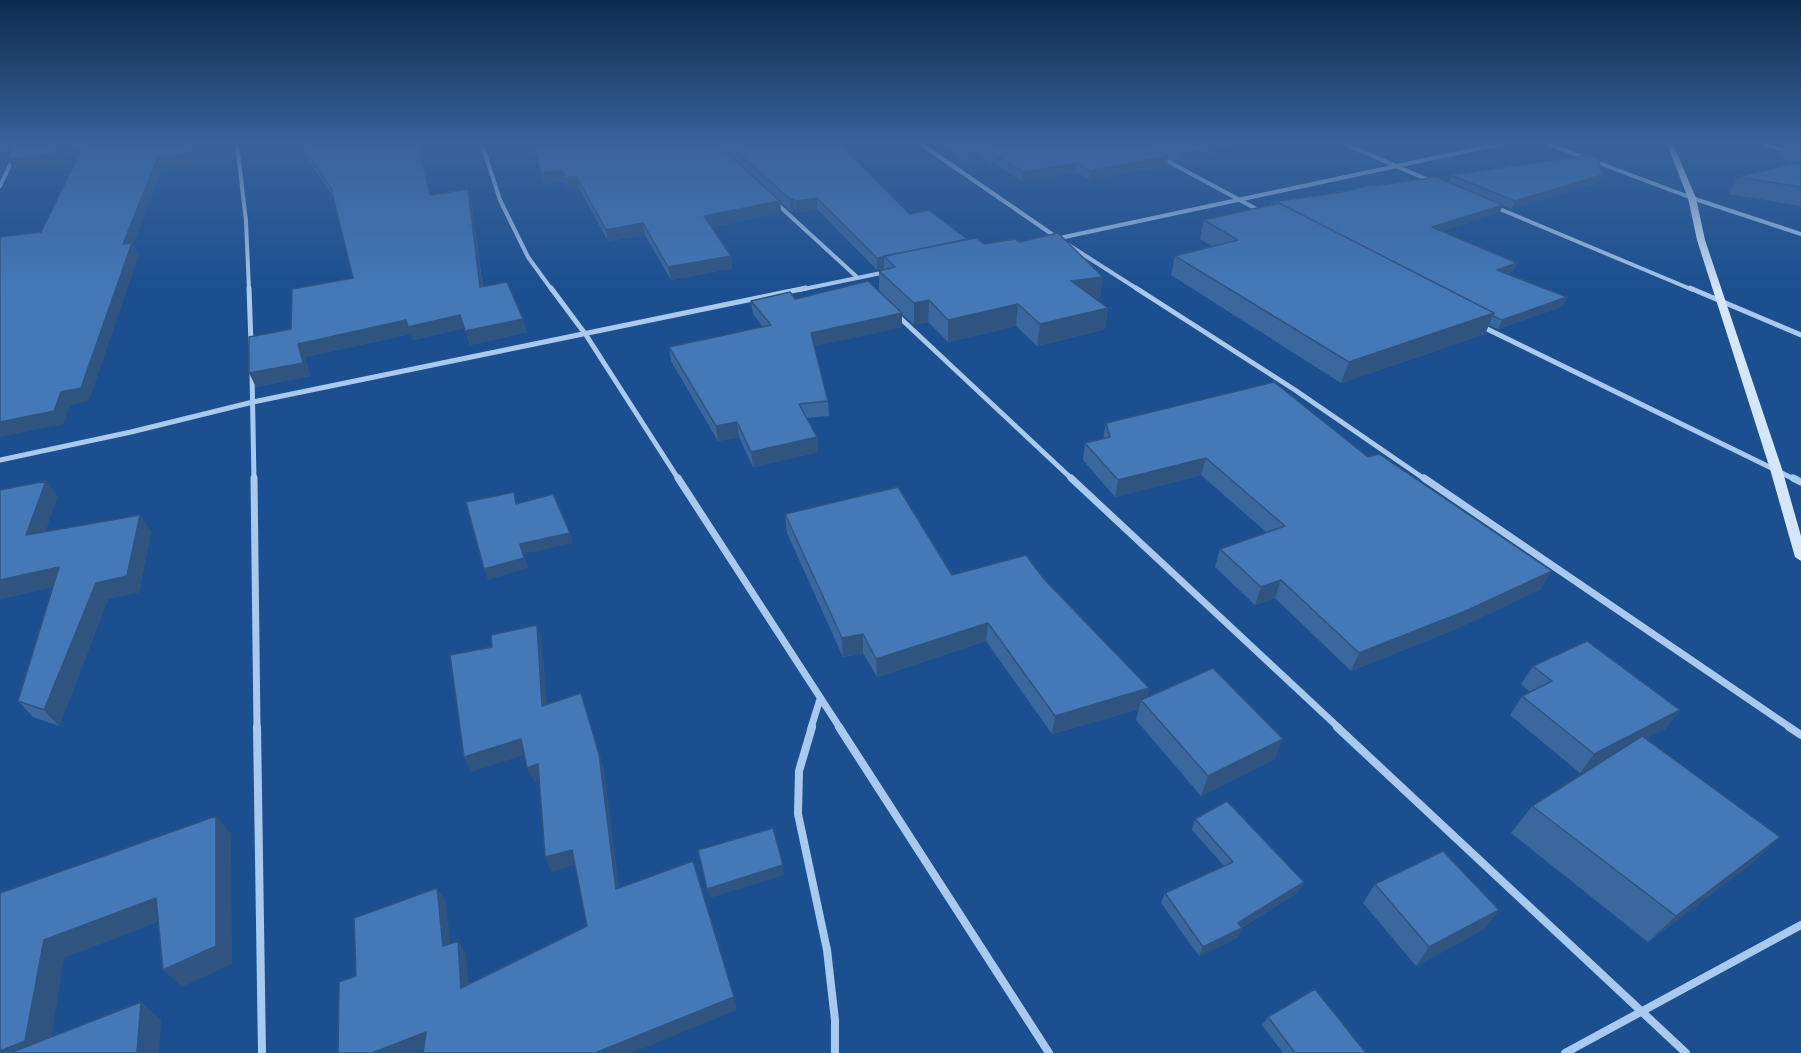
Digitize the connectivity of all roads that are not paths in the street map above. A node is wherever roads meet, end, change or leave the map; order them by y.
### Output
1 (243, 193) edge
2 (498, 193) edge
3 (993, 193) edge
4 (1228, 193) edge
5 (1263, 193) edge
6 (1679, 193) edge
7 (1690, 193) edge
8 (1237, 198) junction
9 (1692, 198) junction
10 (772, 199) edge
11 (1486, 204) edge
12 (1268, 215) edge
13 (1801, 234) edge
14 (1058, 238) junction
15 (1047, 241) edge
16 (891, 271) edge
17 (857, 278) junction
18 (866, 286) edge
19 (1722, 301) junction
20 (892, 310) edge
21 (1476, 323) edge
22 (585, 335) junction
23 (1801, 335) edge
24 (252, 357) edge
25 (252, 368) edge
26 (253, 402) junction
27 (0, 460) edge
28 (1776, 469) junction
29 (1801, 482) edge
30 (1801, 557) edge
31 (820, 699) junction
32 (1801, 735) edge
33 (1801, 925) edge
34 (1640, 1010) junction
35 (262, 1053) edge
36 (836, 1053) edge
37 (1049, 1053) edge
38 (1565, 1053) edge
39 (1686, 1053) edge

1 - 24 street
2 - 22 street
3 - 14 street
4 - 8 street
5 - 8 street
6 - 9 street
7 - 9 street
8 - 12 street
8 - 14 street
9 - 13 street
9 - 19 street
10 - 17 street
11 - 19 street
14 - 15 street
14 - 32 street
16 - 17 street
17 - 18 street
17 - 22 street
19 - 23 street
19 - 28 street
20 - 34 street
21 - 28 street
22 - 26 street
22 - 31 street
25 - 26 street
26 - 27 street
26 - 35 street
28 - 29 street
28 - 30 street
31 - 36 street
31 - 37 street
33 - 34 street
34 - 38 street
34 - 39 street

